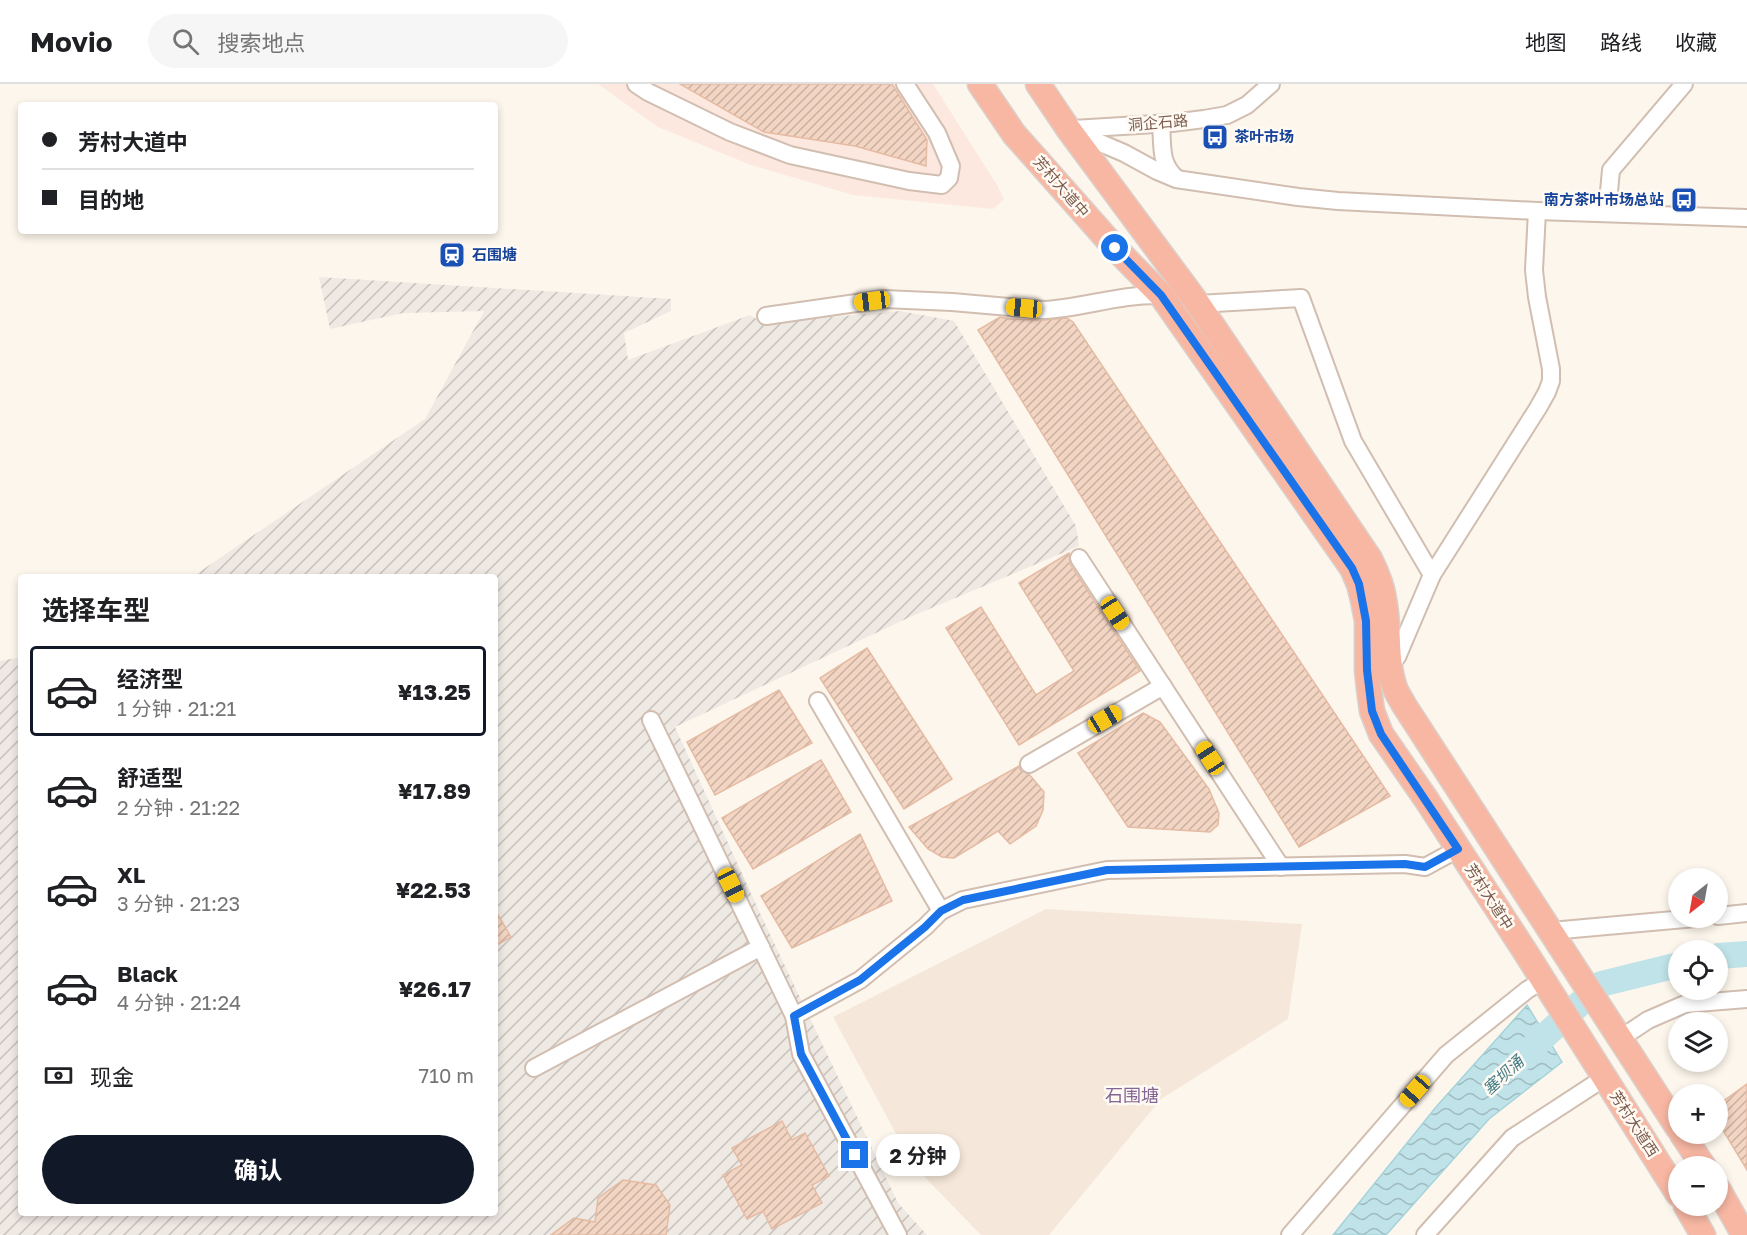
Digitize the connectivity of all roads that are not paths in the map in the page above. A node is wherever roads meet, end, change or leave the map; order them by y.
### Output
1 (636, 84) edge
2 (905, 84) edge
3 (980, 84) edge
4 (1038, 84) edge
5 (1272, 84) edge
6 (1684, 84) edge
7 (1161, 124) junction
8 (1069, 129) junction
9 (1176, 179) junction
10 (1537, 211) junction
11 (1607, 213) junction
12 (1747, 218) edge
13 (1161, 295) junction
14 (1198, 304) junction
15 (766, 316) dead end
16 (1079, 558) dead end
17 (1432, 575) junction
18 (1397, 657) dead end
19 (1163, 686) junction
20 (818, 701) dead end
21 (651, 720) dead end
22 (1029, 764) dead end
23 (1458, 849) junction
24 (1281, 867) junction
25 (941, 911) junction
26 (1747, 914) edge
27 (1728, 915) edge
28 (1668, 921) edge
29 (1551, 931) junction
30 (761, 946) junction
31 (1543, 980) junction
32 (1747, 999) edge
33 (794, 1016) junction
34 (1621, 1038) junction
35 (1589, 1054) joint
36 (534, 1068) dead end
37 (1604, 1078) junction
38 (1668, 1111) edge
39 (1668, 1120) edge
40 (1634, 1125) junction
41 (1668, 1178) edge
42 (1728, 1207) edge
43 (1692, 1216) edge
44 (898, 1235) edge
45 (1290, 1235) edge
46 (1425, 1235) edge
47 (1703, 1235) edge
48 (1744, 1235) edge

1 - 2 street
3 - 13 highway, 芳村大道中
4 - 8 highway
5 - 7 street, 洞企石路
6 - 11 street
7 - 8 street, 洞企石路
7 - 9 street
8 - 9 street
8 - 14 highway
9 - 10 street
10 - 11 street
10 - 17 street
11 - 12 street
13 - 15 street
13 - 23 highway, 芳村大道中
14 - 17 street
14 - 29 highway
16 - 19 street
17 - 18 street
19 - 22 street
19 - 24 street
20 - 25 street
21 - 30 street
23 - 24 street
23 - 31 highway, 芳村大道中
24 - 25 street
25 - 33 street
26 - 27 street
28 - 29 street
29 - 34 highway
30 - 33 street
30 - 36 street
31 - 35 highway, 芳村大道中
31 - 45 street
32 - 34 street
33 - 44 street
34 - 38 highway
35 - 37 highway, 芳村大道西
37 - 40 highway, 芳村大道西
37 - 46 street
39 - 40 highway
40 - 41 highway, 芳村大道西
42 - 48 highway
43 - 47 highway

